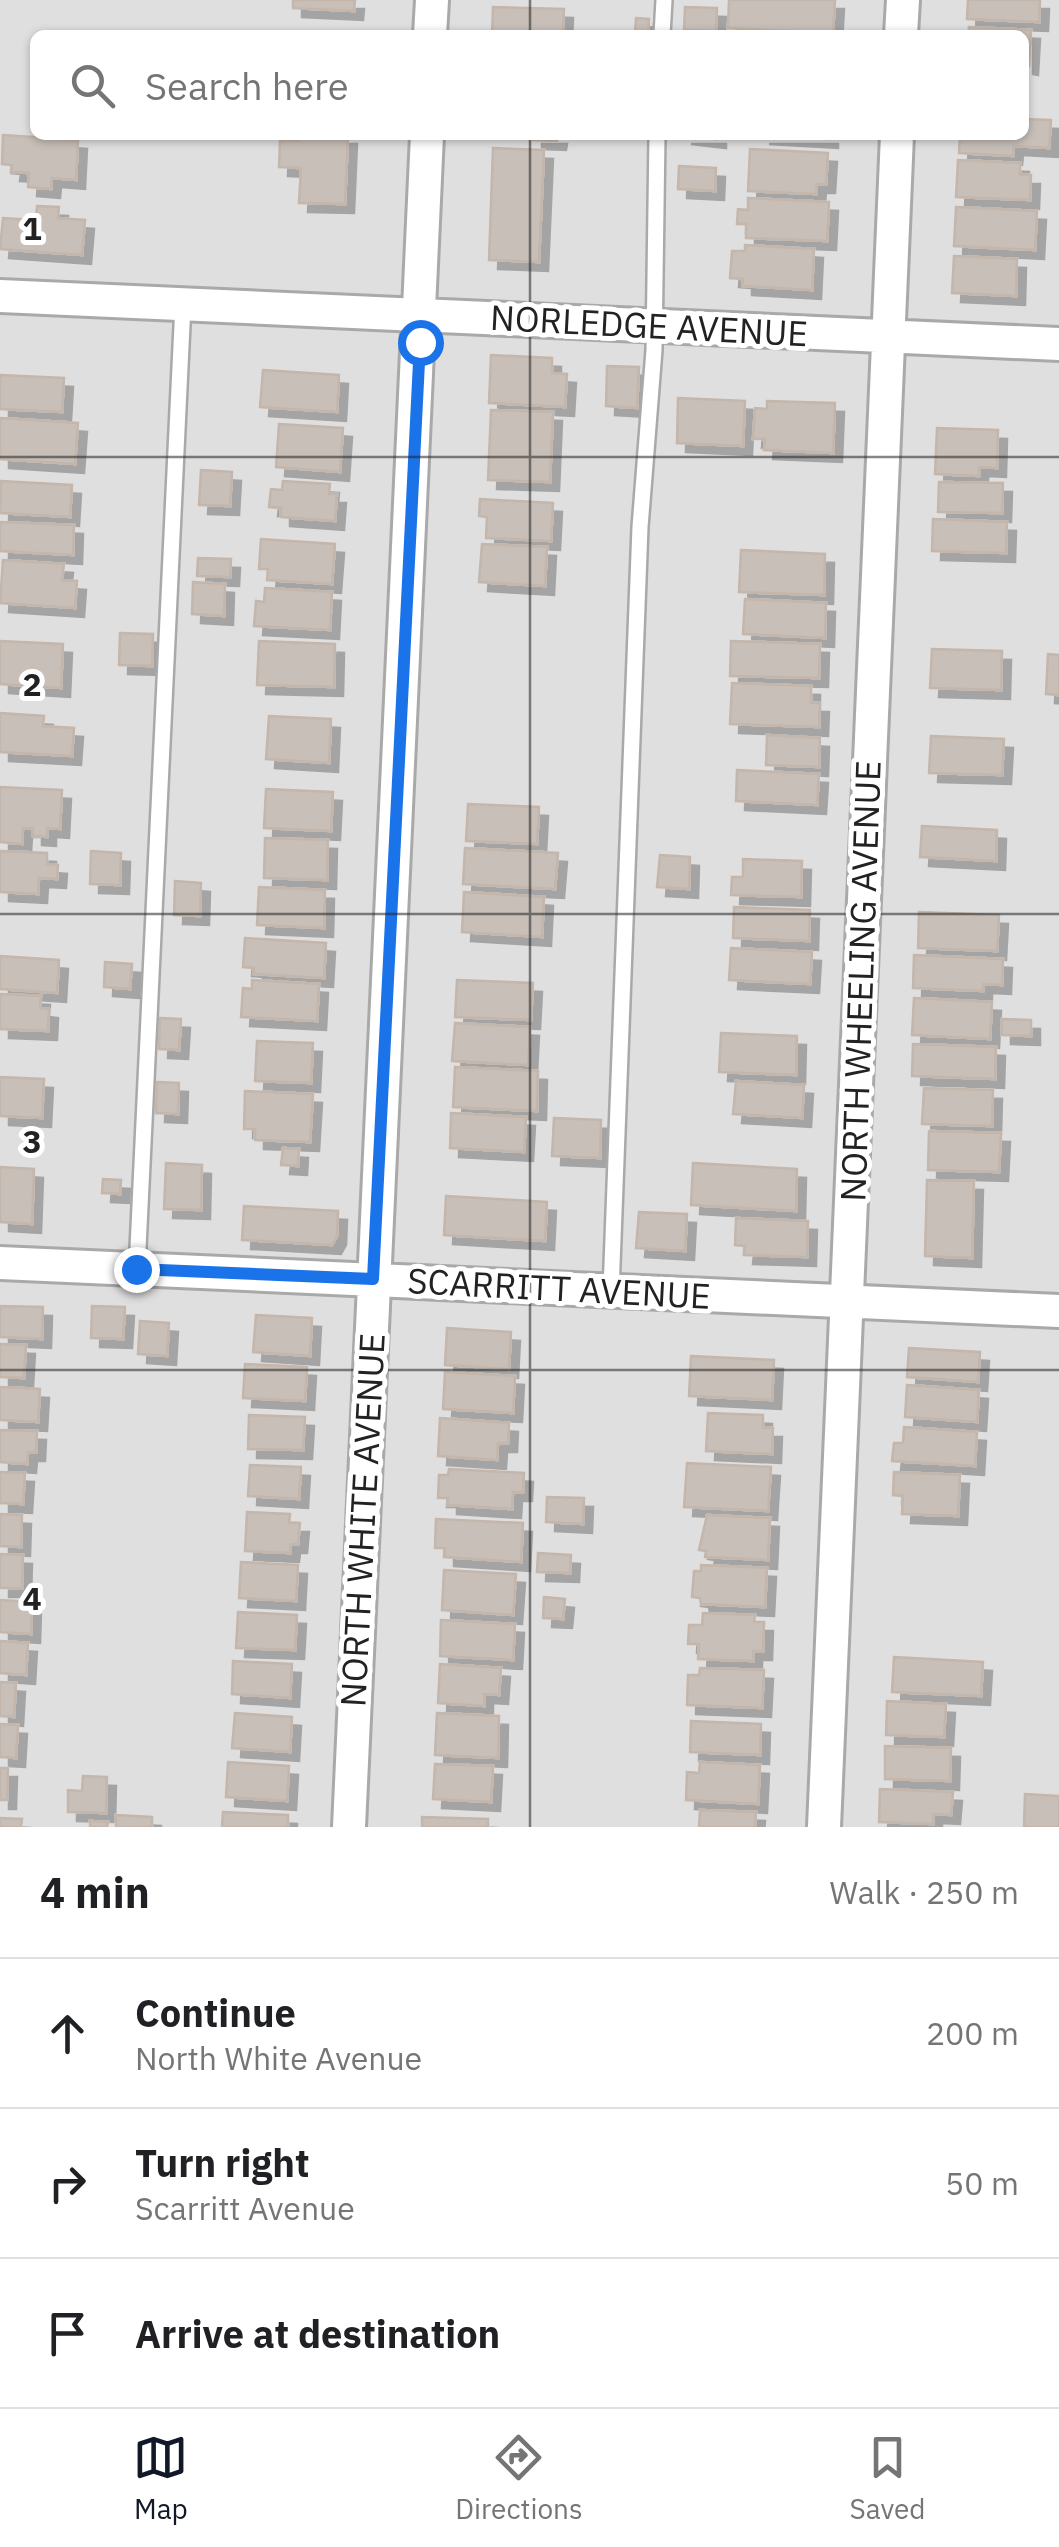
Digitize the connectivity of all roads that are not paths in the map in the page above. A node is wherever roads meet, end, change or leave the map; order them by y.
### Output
1 (432, 0) edge
2 (664, 0) edge
3 (903, 0) edge
4 (430, 30) edge
5 (662, 30) edge
6 (901, 30) edge
7 (427, 140) edge
8 (657, 140) edge
9 (897, 140) edge
10 (0, 296) edge
11 (183, 304) junction
12 (421, 315) junction
13 (654, 325) junction
14 (888, 336) junction
15 (1059, 344) edge
16 (0, 1263) edge
17 (136, 1269) junction
18 (373, 1279) junction
19 (611, 1290) junction
20 (846, 1301) junction
21 (1059, 1311) edge
22 (349, 1827) edge
23 (824, 1827) edge

1 - 4 street
2 - 5 lane
3 - 6 street
7 - 12 street, NORTH WHITE AVENUE
8 - 13 lane
9 - 14 street, NORTH WHEELING AVENUE
10 - 11 street, NORLEDGE AVENUE
11 - 12 street, NORLEDGE AVENUE
11 - 17 lane
12 - 13 street, NORLEDGE AVENUE
12 - 18 street, NORTH WHITE AVENUE
13 - 14 street, NORLEDGE AVENUE
13 - 19 lane
14 - 15 street, NORLEDGE AVENUE
14 - 20 street, NORTH WHEELING AVENUE
16 - 17 street, SCARRITT AVENUE
17 - 18 street, SCARRITT AVENUE
18 - 19 street, SCARRITT AVENUE
18 - 22 street, NORTH WHITE AVENUE
19 - 20 street, SCARRITT AVENUE
20 - 21 street, SCARRITT AVENUE
20 - 23 street, NORTH WHEELING AVENUE

